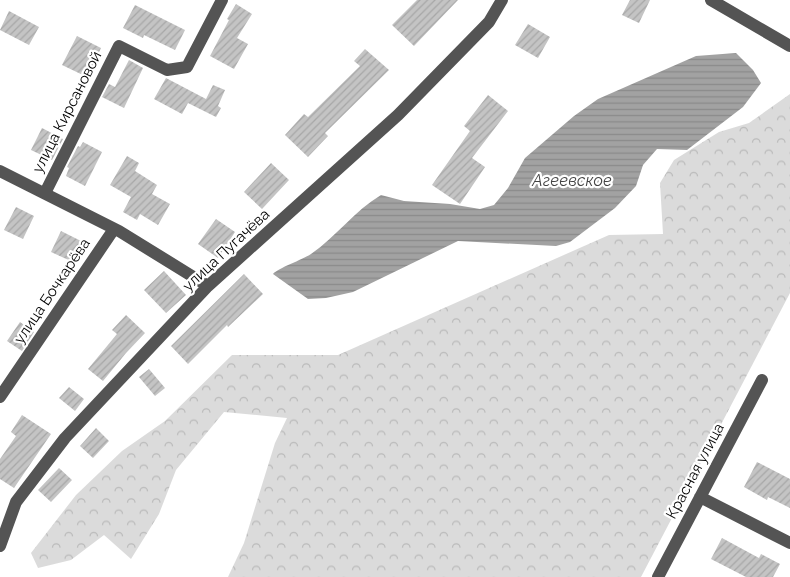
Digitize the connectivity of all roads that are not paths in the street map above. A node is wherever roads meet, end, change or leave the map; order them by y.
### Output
1 (222, 0) edge
2 (502, 0) edge
3 (712, 0) edge
4 (790, 46) edge
5 (0, 171) edge
6 (45, 193) junction
7 (114, 229) junction
8 (208, 286) junction
9 (762, 380) dead end
10 (0, 397) edge
11 (700, 497) junction
12 (790, 543) edge
13 (0, 546) edge
14 (658, 577) edge

1 - 6 street, улица Кирсановой
2 - 8 street, улица Пугачёва
3 - 4 street
5 - 6 street, улица Кирсановой
6 - 7 street, улица Кирсановой
7 - 8 street, улица Кирсановой
7 - 10 street, улица Бочкарёва
8 - 13 street, улица Пугачёва
9 - 11 street, Красная улица
11 - 12 street
11 - 14 street, Красная улица

